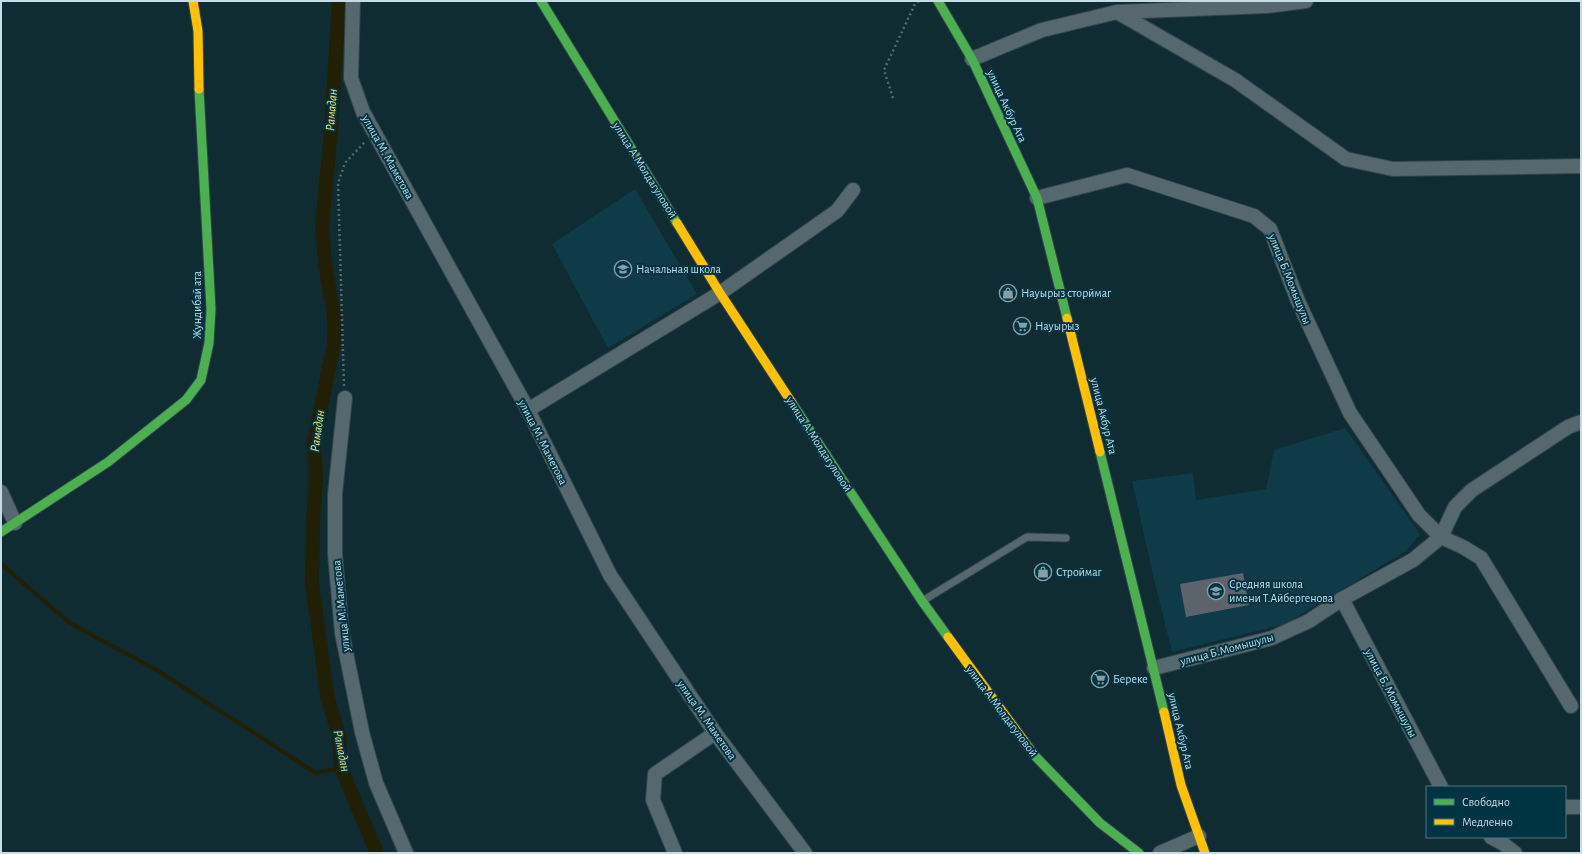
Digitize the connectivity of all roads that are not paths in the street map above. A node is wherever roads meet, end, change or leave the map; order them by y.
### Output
1 (193, 1) edge
2 (353, 1) edge
3 (541, 1) edge
4 (938, 1) edge
5 (1306, 1) edge
6 (1117, 12) junction
7 (972, 59) junction
8 (1581, 166) edge
9 (853, 190) dead end
10 (1037, 198) junction
11 (720, 293) junction
12 (344, 398) road end
13 (528, 410) junction
14 (1581, 422) edge
15 (1, 492) edge
16 (15, 523) junction
17 (1, 532) edge
18 (1441, 537) junction
19 (1066, 538) dead end
20 (1342, 599) junction
21 (922, 601) junction
22 (1154, 668) junction
23 (1571, 706) dead end
24 (715, 734) junction
25 (1440, 786) edge
26 (1566, 807) edge
27 (1581, 807) edge
28 (1199, 836) junction
29 (1493, 838) edge
30 (406, 853) edge
31 (675, 853) edge
32 (805, 853) edge
33 (1139, 853) edge
34 (1160, 853) edge
35 (1205, 853) edge
36 (1515, 853) edge

1 - 16 street, Жундибай ата
2 - 13 street, улица М. Маметова
3 - 11 street, улица А.Молдагуловой
4 - 7 street, улица Акбур Ата
5 - 6 street
6 - 7 street
6 - 8 street
7 - 10 street, улица Акбур Ата
9 - 11 street
10 - 18 street, улица Б.Момышулы
10 - 22 street, улица Акбур Ата
11 - 13 street
11 - 21 street, улица А.Молдагуловой
12 - 30 street, улица М.Маметова
13 - 24 street, улица М. Маметова
14 - 18 street, улица Б.Момышулы
15 - 16 street
16 - 17 street, Жундибай ата
18 - 20 street, улица Б.Момышулы
18 - 23 street, улица Б.Момышулы
19 - 21 lane
20 - 22 street, улица Б.Момышулы
20 - 25 street, улица Б. Момышулы
21 - 33 street, улица А.Молдагуловой
22 - 28 street, улица Акбур Ата
24 - 31 street
24 - 32 street, улица М. Маметова
26 - 27 street
28 - 34 street
28 - 35 street, улица Акбур Ата
29 - 36 street

